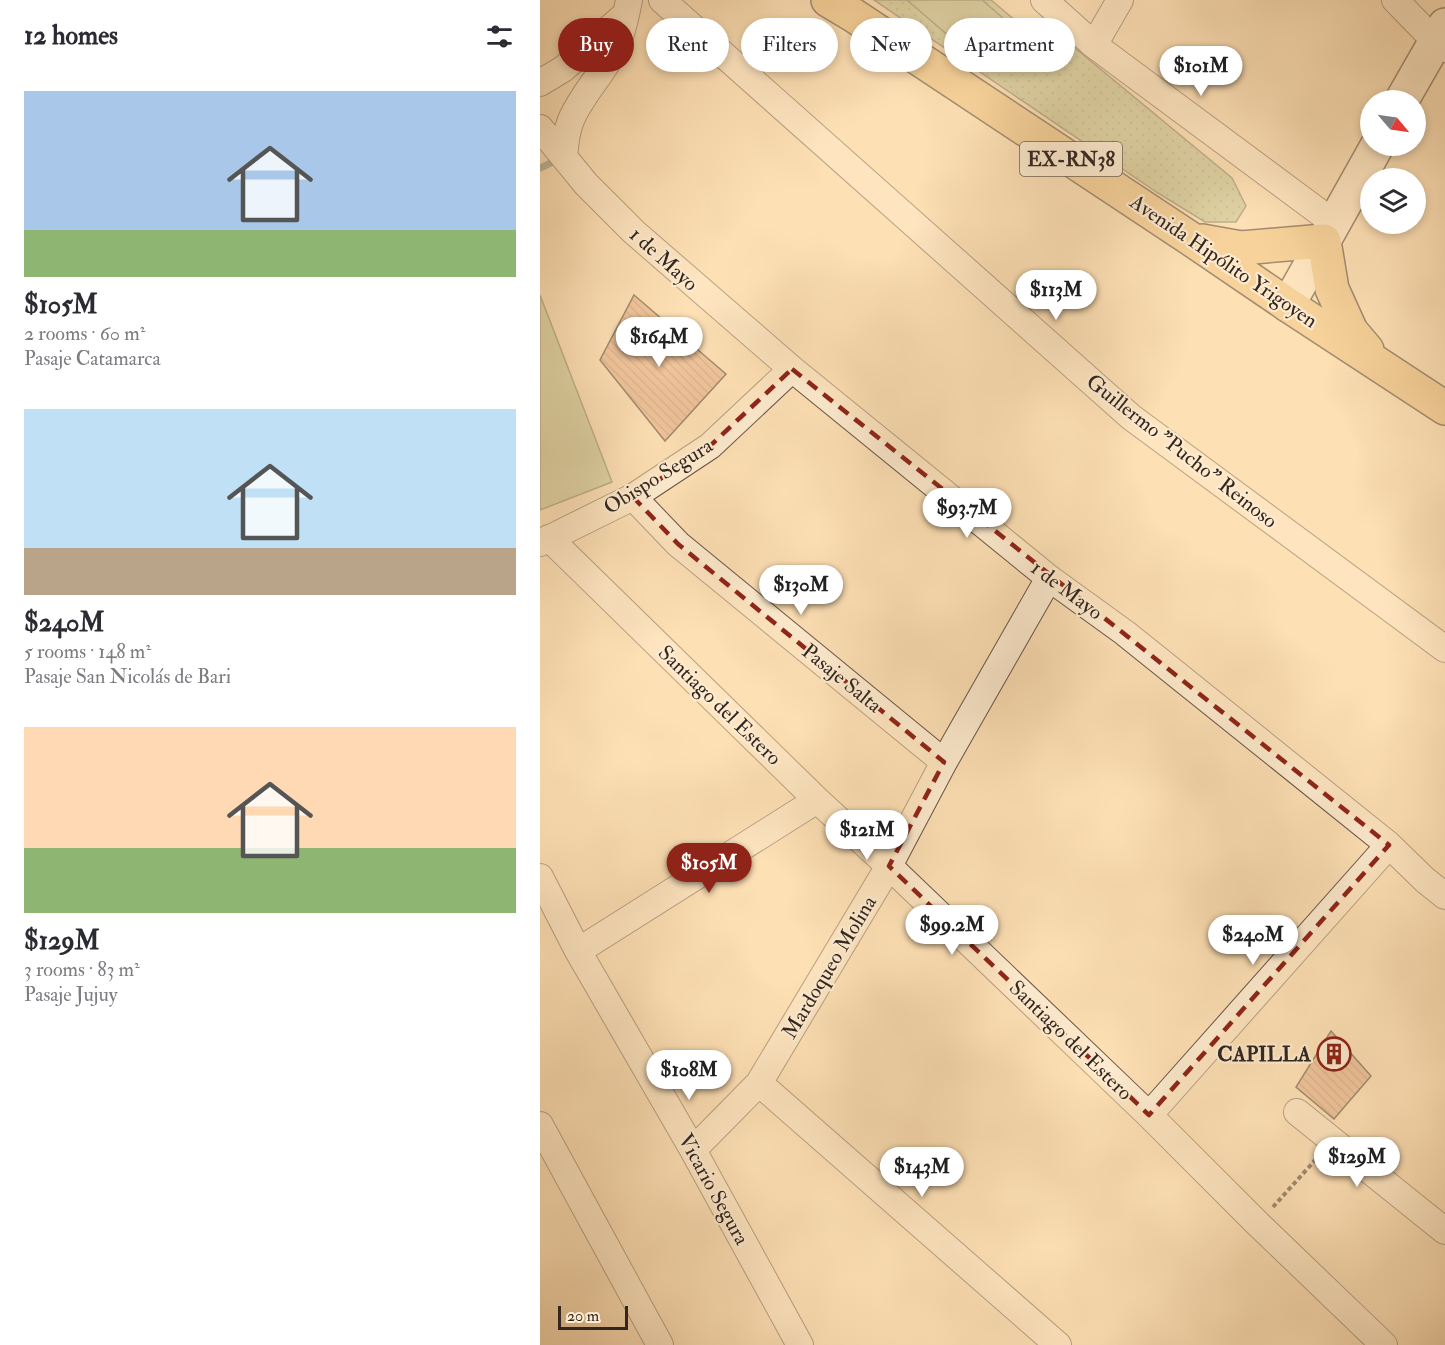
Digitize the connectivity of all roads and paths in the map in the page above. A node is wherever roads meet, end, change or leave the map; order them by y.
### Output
1 (662, 0) edge
2 (1044, 0) edge
3 (1120, 0) edge
4 (1395, 0) edge
5 (839, 5) edge
6 (628, 7) edge
7 (1442, 38) edge
8 (1094, 45) junction
9 (540, 83) edge
10 (1408, 90) edge
11 (540, 128) edge
12 (1371, 156) edge
13 (564, 157) junction
14 (1329, 232) junction
15 (1191, 239) junction
16 (1288, 305) junction
17 (1380, 366) junction
18 (792, 369) junction
19 (1445, 408) edge
20 (633, 497) junction
21 (545, 540) edge
22 (1049, 578) junction
23 (1445, 649) edge
24 (944, 762) junction
25 (817, 800) junction
26 (1389, 845) junction
27 (889, 866) junction
28 (540, 877) edge
29 (1445, 896) edge
30 (578, 951) junction
31 (759, 1083) junction
32 (1297, 1112) dead end
33 (1149, 1115) junction
34 (540, 1125) edge
35 (1333, 1141) junction
36 (693, 1150) junction
37 (1258, 1224) junction
38 (1445, 1231) edge
39 (660, 1345) edge
40 (800, 1345) edge
41 (1058, 1345) edge
42 (1384, 1345) edge

1 - 23 street, Guillermo "Pucho" Reinoso
2 - 8 street
3 - 8 street
4 - 7 street
5 - 15 main road, Avenida Hipólito Yrigoyen / EX-RN38
6 - 9 street
6 - 13 street
7 - 10 street
8 - 14 street
11 - 13 street, 1 de Mayo
12 - 14 street
13 - 18 street, 1 de Mayo
14 - 15 main road
14 - 16 street
14 - 17 main road
15 - 16 main road, Avenida Hipólito Yrigoyen / EX-RN38
16 - 17 main road, Avenida Hipólito Yrigoyen / EX-RN38
17 - 19 main road, Avenida Hipólito Yrigoyen / EX-RN38
18 - 20 street, Obispo Segura
18 - 22 street, 1 de Mayo
20 - 21 street, Obispo Segura
20 - 24 street, Pasaje Salta
21 - 25 street, Santiago del Estero
22 - 24 street, Mardoqueo Molina
22 - 26 street, 1 de Mayo
24 - 27 street, Mardoqueo Molina
25 - 27 street, Santiago del Estero
25 - 30 street
26 - 29 street, 1 de Mayo
26 - 33 street
27 - 31 street, Mardoqueo Molina
27 - 33 street, Santiago del Estero
28 - 30 street, Vicario Segura
30 - 36 street, Vicario Segura
31 - 36 street, Mardoqueo Molina
31 - 41 street
32 - 35 street
33 - 37 street, Santiago del Estero
34 - 39 street
35 - 37 path
35 - 38 street
36 - 40 street, Vicario Segura
37 - 42 street, Santiago del Estero

